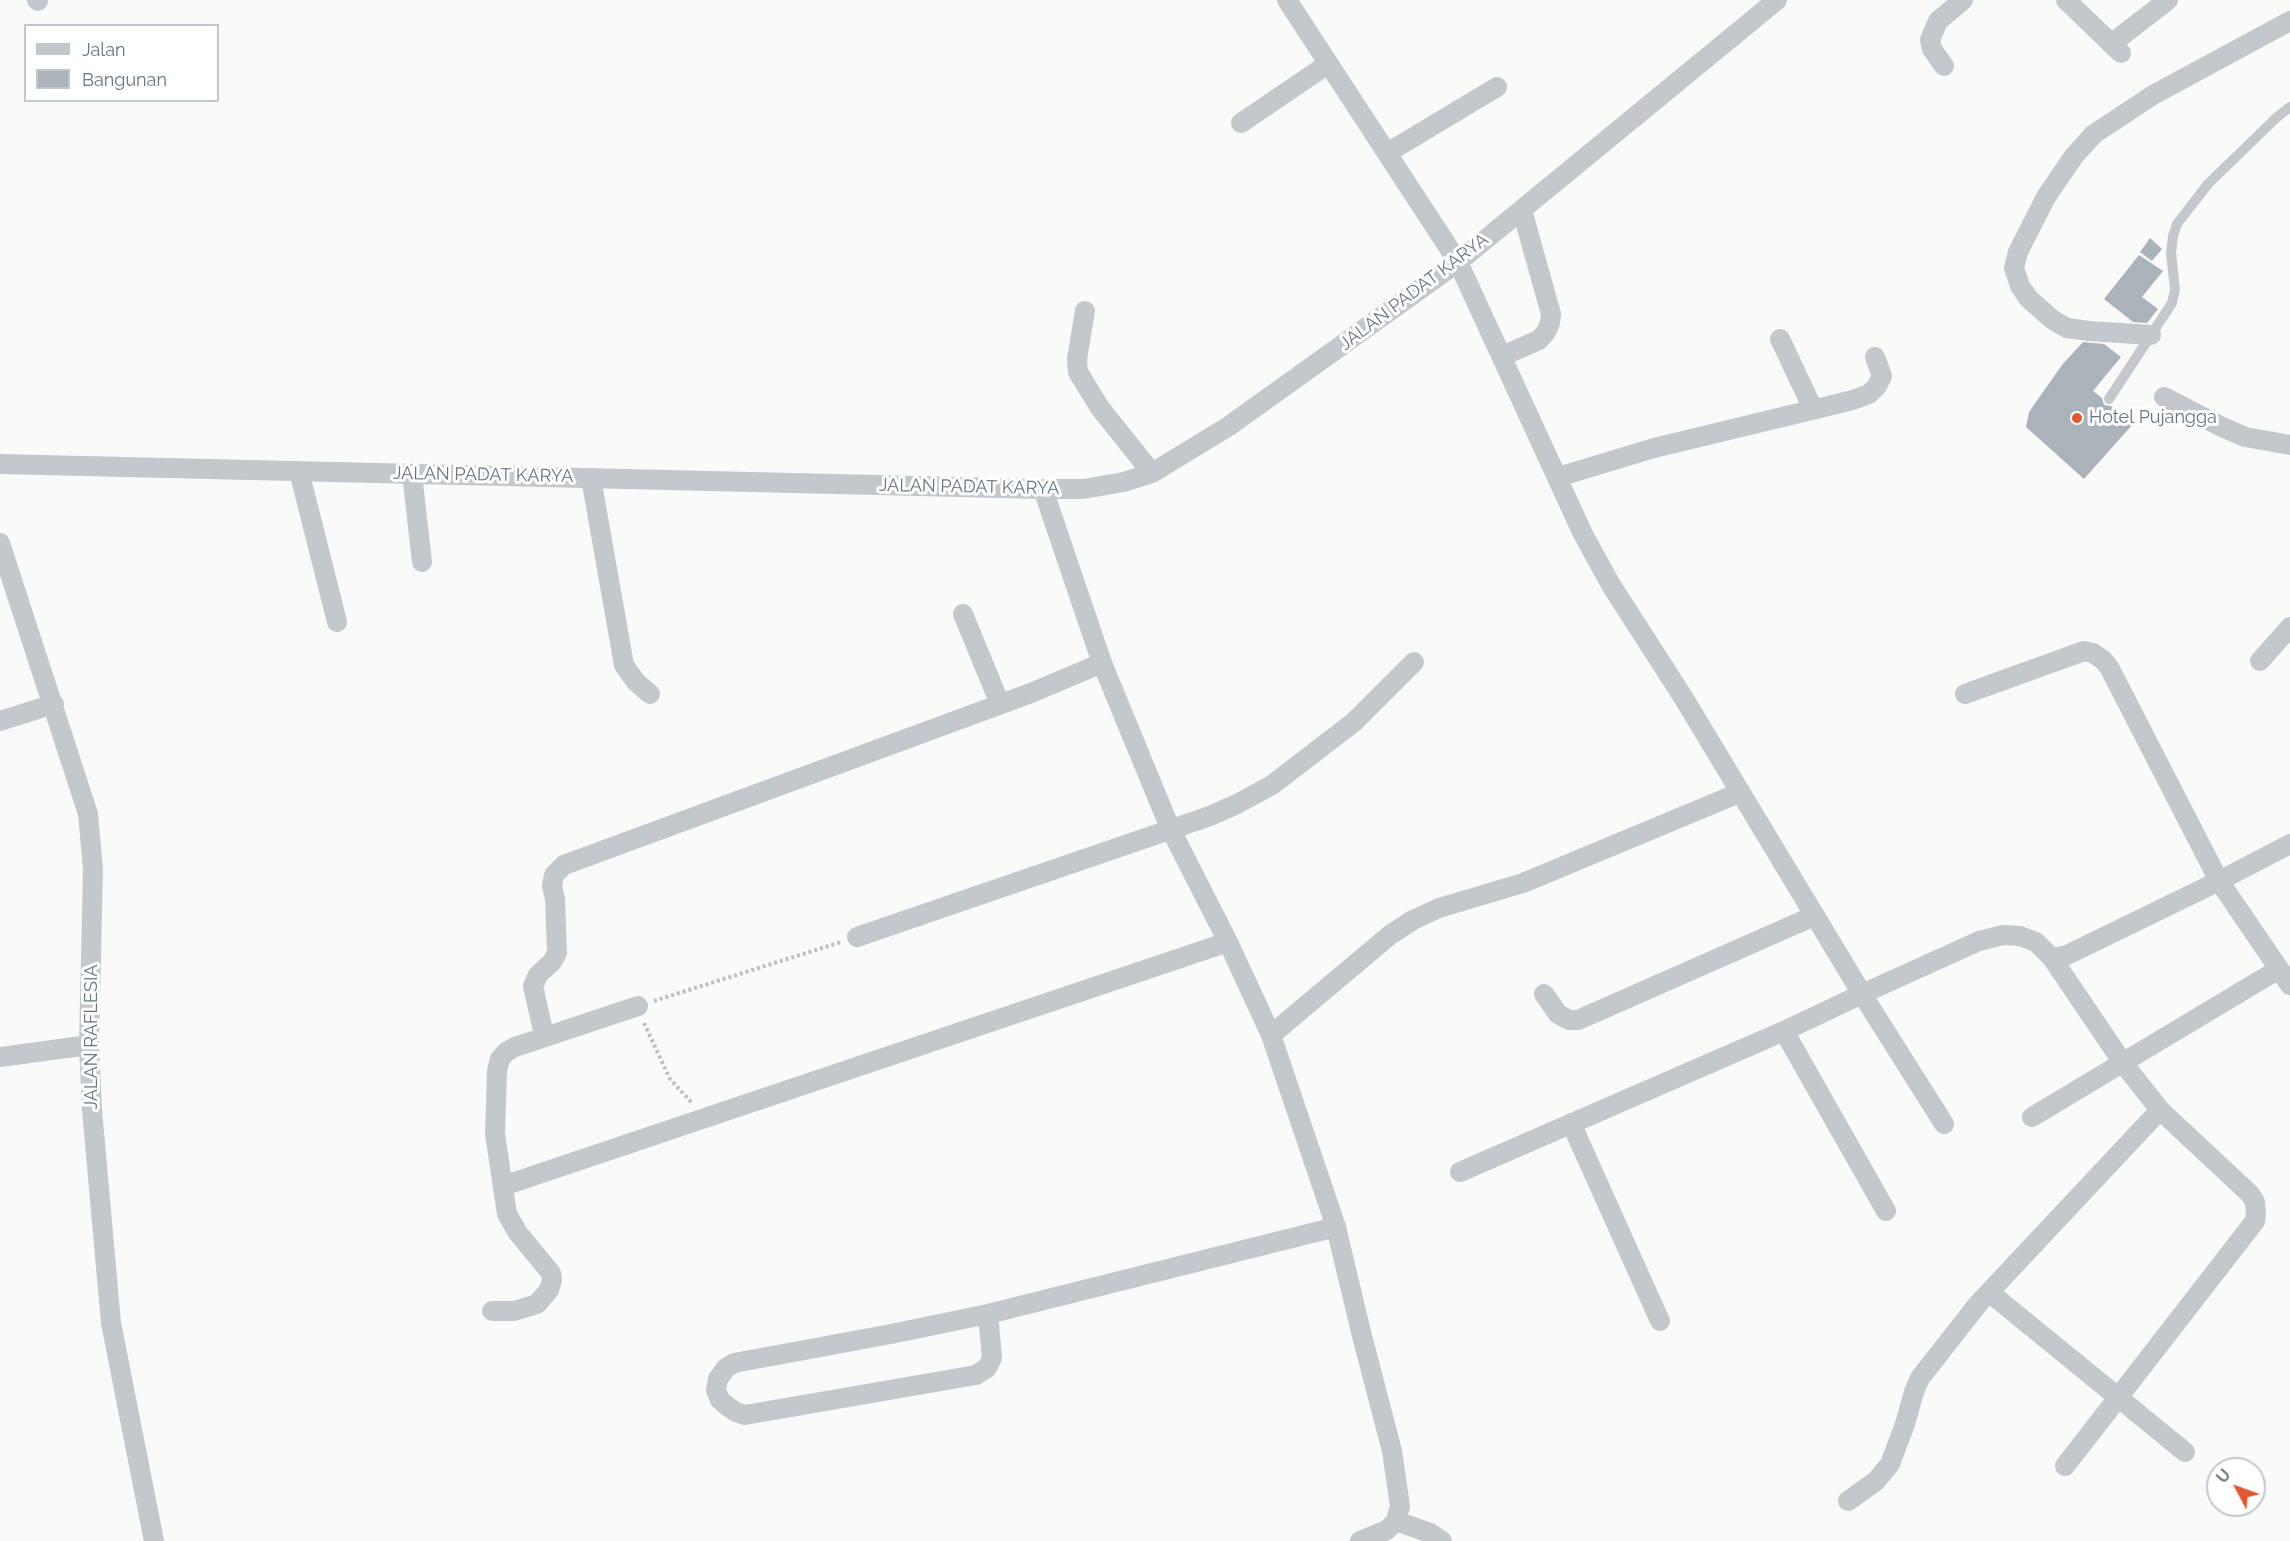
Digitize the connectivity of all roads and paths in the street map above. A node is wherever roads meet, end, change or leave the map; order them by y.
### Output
1 (1287, 0) edge
2 (1777, 0) edge
3 (1963, 0) edge
4 (2066, 0) edge
5 (2168, 0) edge
6 (2290, 21) edge
7 (1328, 64) junction
8 (1944, 66) dead end
9 (1497, 87) dead end
10 (2290, 107) edge
11 (1241, 123) dead end
12 (1387, 153) junction
13 (1522, 210) junction
14 (1458, 262) junction
15 (1084, 311) dead end
16 (2151, 335) junction
17 (1780, 339) dead end
18 (1502, 356) junction
19 (1875, 357) dead end
20 (2164, 397) dead end
21 (2109, 399) dead end
22 (1813, 409) junction
23 (2290, 445) edge
24 (0, 464) edge
25 (299, 471) junction
26 (1152, 473) junction
27 (412, 474) junction
28 (1557, 477) junction
29 (591, 478) junction
30 (1043, 489) junction
31 (0, 543) edge
32 (422, 562) dead end
33 (963, 614) dead end
34 (337, 622) dead end
35 (2290, 627) edge
36 (2260, 661) dead end
37 (1414, 662) dead end
38 (1102, 663) junction
39 (650, 694) dead end
40 (1965, 694) dead end
41 (54, 704) junction
42 (1000, 704) junction
43 (0, 721) edge
44 (1739, 793) junction
45 (1170, 828) junction
46 (2290, 844) edge
47 (2219, 881) junction
48 (1814, 916) junction
49 (857, 937) joint
50 (1228, 942) junction
51 (2052, 958) junction
52 (2285, 977) edge
53 (1544, 994) dead end
54 (1862, 994) junction
55 (638, 1006) junction
56 (1784, 1031) junction
57 (544, 1035) junction
58 (1271, 1035) junction
59 (89, 1045) junction
60 (0, 1057) edge
61 (2123, 1064) junction
62 (2160, 1110) junction
63 (2032, 1117) dead end
64 (708, 1118) junction
65 (1571, 1124) junction
66 (1944, 1124) dead end
67 (1460, 1172) dead end
68 (503, 1186) junction
69 (1886, 1211) dead end
70 (1336, 1227) junction
71 (1989, 1292) junction
72 (492, 1311) dead end
73 (988, 1314) junction
74 (1660, 1321) dead end
75 (2119, 1396) junction
76 (2185, 1452) dead end
77 (2066, 1466) dead end
78 (1848, 1501) dead end
79 (1396, 1521) junction
80 (154, 1541) edge
81 (1360, 1541) edge
82 (1442, 1541) edge

1 - 7 street
2 - 13 street, JALAN PADAT KARYA
3 - 8 street
4 - 5 street
6 - 16 street
7 - 11 street
7 - 12 street
9 - 12 street
10 - 16 lane
12 - 14 street
13 - 14 street, JALAN PADAT KARYA
13 - 18 street
14 - 18 street
14 - 26 street, JALAN PADAT KARYA
15 - 26 street
16 - 21 lane
17 - 22 street
18 - 28 street
19 - 22 street
20 - 23 street
22 - 28 street
24 - 25 street, JALAN PADAT KARYA
25 - 27 street, JALAN PADAT KARYA
25 - 34 street
26 - 30 street, JALAN PADAT KARYA
27 - 29 street, JALAN PADAT KARYA
27 - 32 street
28 - 44 street
29 - 30 street, JALAN PADAT KARYA
29 - 39 street
30 - 38 street
31 - 41 street, JALAN RAFLESIA
33 - 42 street
35 - 36 street
37 - 45 street
38 - 42 street
38 - 45 street
40 - 47 street
41 - 43 street
41 - 59 street, JALAN RAFLESIA
42 - 57 street
44 - 48 street
44 - 58 street
45 - 49 street
45 - 50 street
46 - 47 street
47 - 51 street
47 - 52 street
48 - 53 street
48 - 54 street
49 - 55 path
50 - 58 street
50 - 64 street
51 - 54 street
51 - 61 street
52 - 61 street
54 - 56 street
54 - 66 street
55 - 57 street
55 - 64 path
56 - 65 street
56 - 69 street
57 - 68 street
58 - 70 street
59 - 60 street
59 - 80 street, JALAN RAFLESIA
61 - 62 street
61 - 63 street
62 - 71 street
62 - 75 street
64 - 68 street
65 - 67 street
65 - 74 street
68 - 72 street
70 - 73 street
70 - 79 street
71 - 75 street
71 - 78 street
73 - 73 street
75 - 76 street
75 - 77 street
79 - 81 street
79 - 82 street

